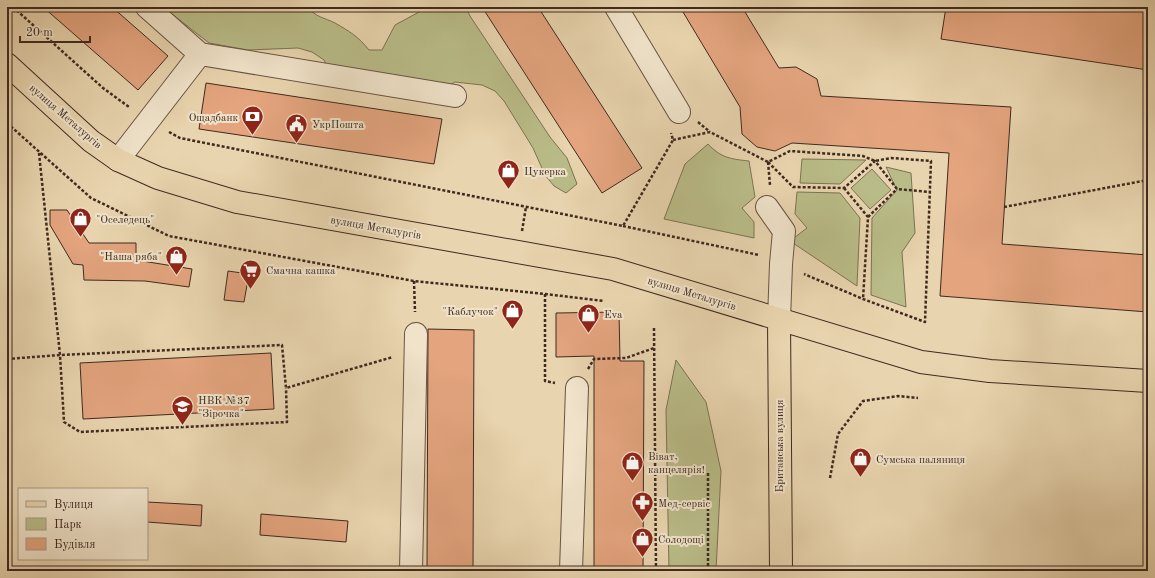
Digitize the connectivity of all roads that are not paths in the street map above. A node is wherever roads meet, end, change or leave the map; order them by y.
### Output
1 (147, 7) edge
2 (616, 7) edge
3 (200, 54) junction
4 (7, 64) edge
5 (456, 96) dead end
6 (674, 119) road end
7 (118, 160) junction
8 (767, 207) dead end
9 (779, 320) junction
10 (415, 342) road end
11 (1148, 381) edge
12 (576, 388) road end
13 (411, 571) edge
14 (572, 571) edge
15 (781, 571) edge

1 - 3 street
2 - 6 street
3 - 5 street
3 - 7 street
4 - 7 main road, вулиця Металургів
7 - 9 main road, вулиця Металургів
8 - 9 street
9 - 11 main road, вулиця Металургів
9 - 15 main road, Британська вулиця
10 - 13 street
12 - 14 street

